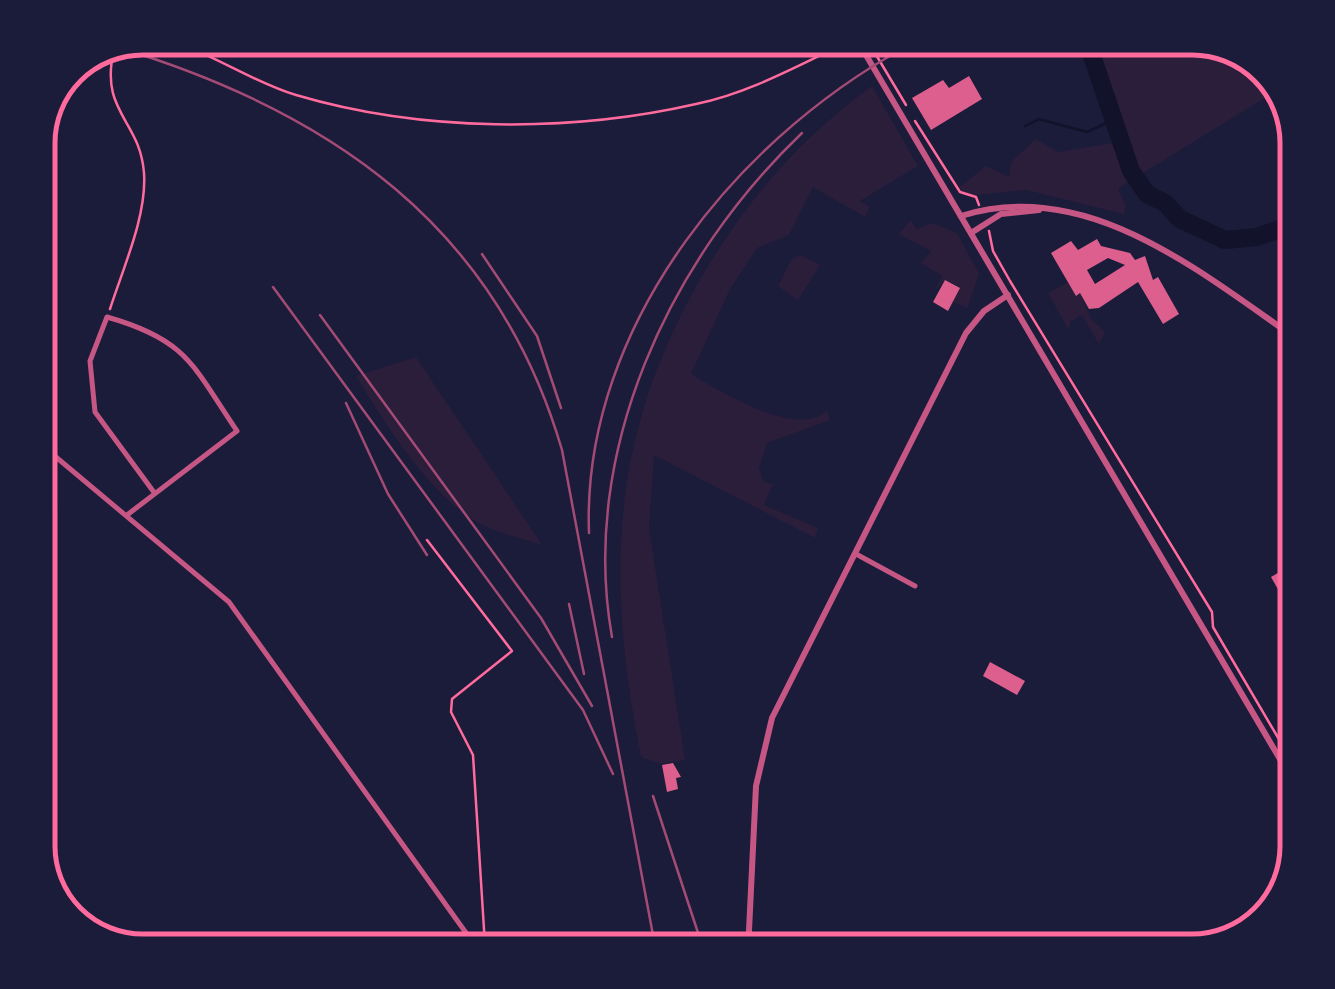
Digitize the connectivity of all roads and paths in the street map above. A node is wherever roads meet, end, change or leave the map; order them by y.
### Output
1 (198, 55) edge
2 (820, 55) edge
3 (866, 55) edge
4 (876, 55) edge
5 (112, 61) edge
6 (981, 210) junction
7 (1045, 210) junction
8 (961, 216) junction
9 (985, 223) junction
10 (971, 233) junction
11 (1008, 296) junction
12 (108, 318) junction
13 (1280, 327) edge
14 (55, 456) edge
15 (153, 491) junction
16 (127, 514) junction
17 (427, 540) dead end
18 (854, 554) junction
19 (915, 586) dead end
20 (1280, 740) edge
21 (1280, 757) edge
22 (469, 934) edge
23 (481, 934) edge
24 (749, 934) edge

1 - 2 path
3 - 8 street
4 - 6 path
5 - 12 path
6 - 7 street
6 - 8 street
7 - 9 street
7 - 13 street
8 - 10 street
9 - 10 street
9 - 20 path
10 - 11 street
11 - 18 street
11 - 21 street
12 - 15 street
12 - 15 street
14 - 16 street
15 - 16 street
16 - 22 street
17 - 23 path
18 - 19 street
18 - 24 street

